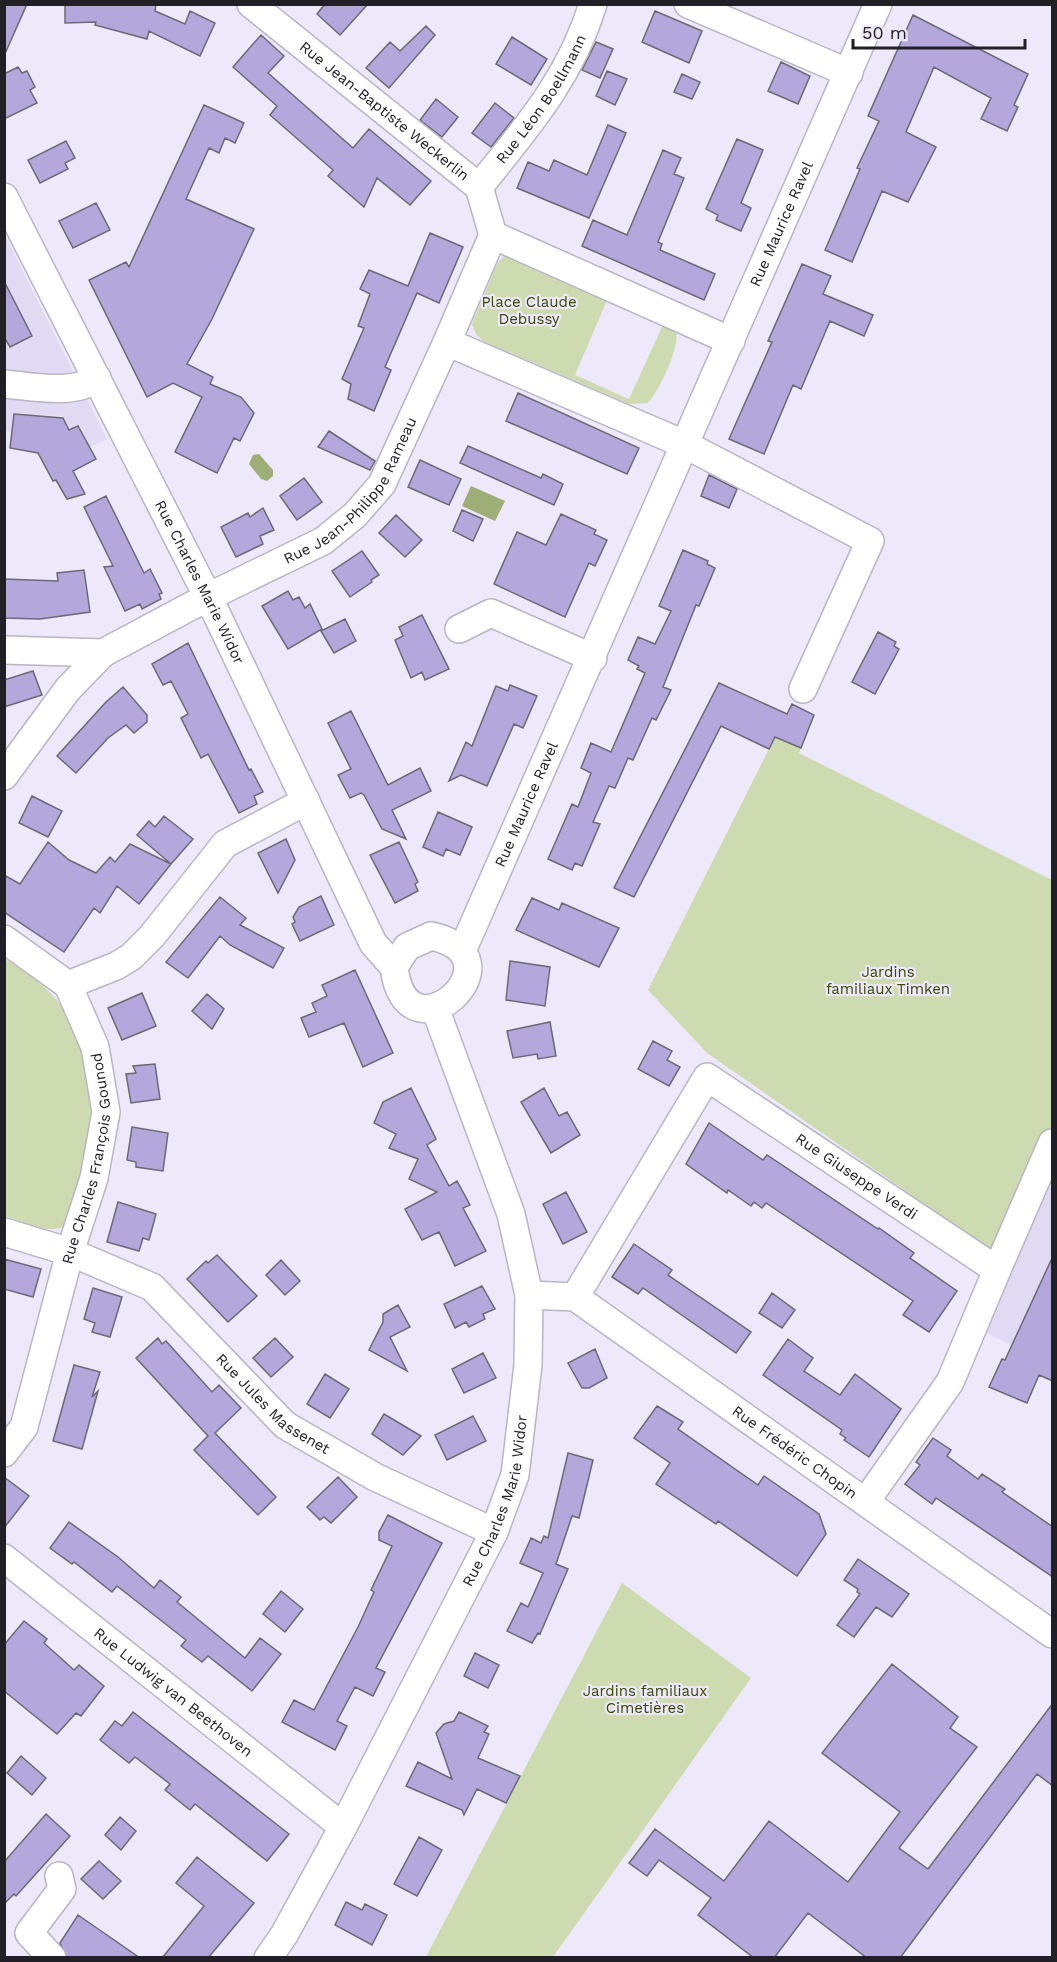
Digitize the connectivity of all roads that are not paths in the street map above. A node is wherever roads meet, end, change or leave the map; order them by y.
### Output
1 (251, 4) edge
2 (593, 4) edge
3 (688, 4) edge
4 (878, 4) edge
5 (849, 73) junction
6 (478, 187) junction
7 (4, 197) edge
8 (493, 235) junction
9 (731, 341) junction
10 (447, 342) junction
11 (97, 378) junction
12 (4, 384) edge
13 (686, 445) junction
14 (208, 597) junction
15 (459, 629) dead end
16 (4, 650) edge
17 (103, 653) junction
18 (593, 658) junction
19 (803, 689) dead end
20 (4, 776) edge
21 (306, 801) junction
22 (4, 939) edge
23 (462, 951) junction
24 (394, 967) junction
25 (68, 985) junction
26 (435, 1008) junction
27 (1053, 1143) edge
28 (4, 1232) edge
29 (70, 1252) junction
30 (997, 1270) junction
31 (529, 1295) junction
32 (574, 1297) junction
33 (4, 1453) edge
34 (866, 1501) junction
35 (494, 1532) junction
36 (4, 1558) edge
37 (1053, 1634) edge
38 (343, 1827) junction
39 (59, 1876) dead end
40 (52, 1958) edge
41 (268, 1958) edge

1 - 6 street, Rue Jean-Baptiste Weckerlin
2 - 6 street, Rue Léon Boellmann
3 - 5 street
4 - 5 street, Rue Maurice Ravel
5 - 9 street, Rue Maurice Ravel
6 - 8 street, Rue Jean-Baptiste Weckerlin
7 - 11 street, Rue Charles Marie Widor
8 - 9 street
8 - 10 street
9 - 13 street, Rue Maurice Ravel
10 - 13 street
10 - 14 street, Rue Jean-Philippe Rameau
11 - 12 street
11 - 14 street, Rue Charles Marie Widor
13 - 18 street, Rue Maurice Ravel
13 - 19 street
14 - 17 street, Rue Jean-Philippe Rameau
14 - 21 street, Rue Charles Marie Widor
15 - 18 street
16 - 17 street
17 - 20 street
18 - 23 street, Rue Maurice Ravel
21 - 24 street, Rue Charles Marie Widor
21 - 25 street
22 - 25 street
23 - 24 street
23 - 26 street
24 - 26 street
25 - 29 street, Rue Charles François Gounod
26 - 31 street, Rue Charles Marie Widor
27 - 30 street
28 - 29 street, Rue Jules Massenet
29 - 33 street, Rue Charles François Gounod
29 - 35 street, Rue Jules Massenet
30 - 32 street, Rue Giuseppe Verdi
30 - 34 street
31 - 32 street
31 - 35 street, Rue Charles Marie Widor
32 - 34 street, Rue Frédéric Chopin
34 - 37 street, Rue Frédéric Chopin
35 - 38 street, Rue Charles Marie Widor
36 - 38 street, Rue Ludwig van Beethoven
38 - 41 street, Rue Charles Marie Widor
39 - 40 street

